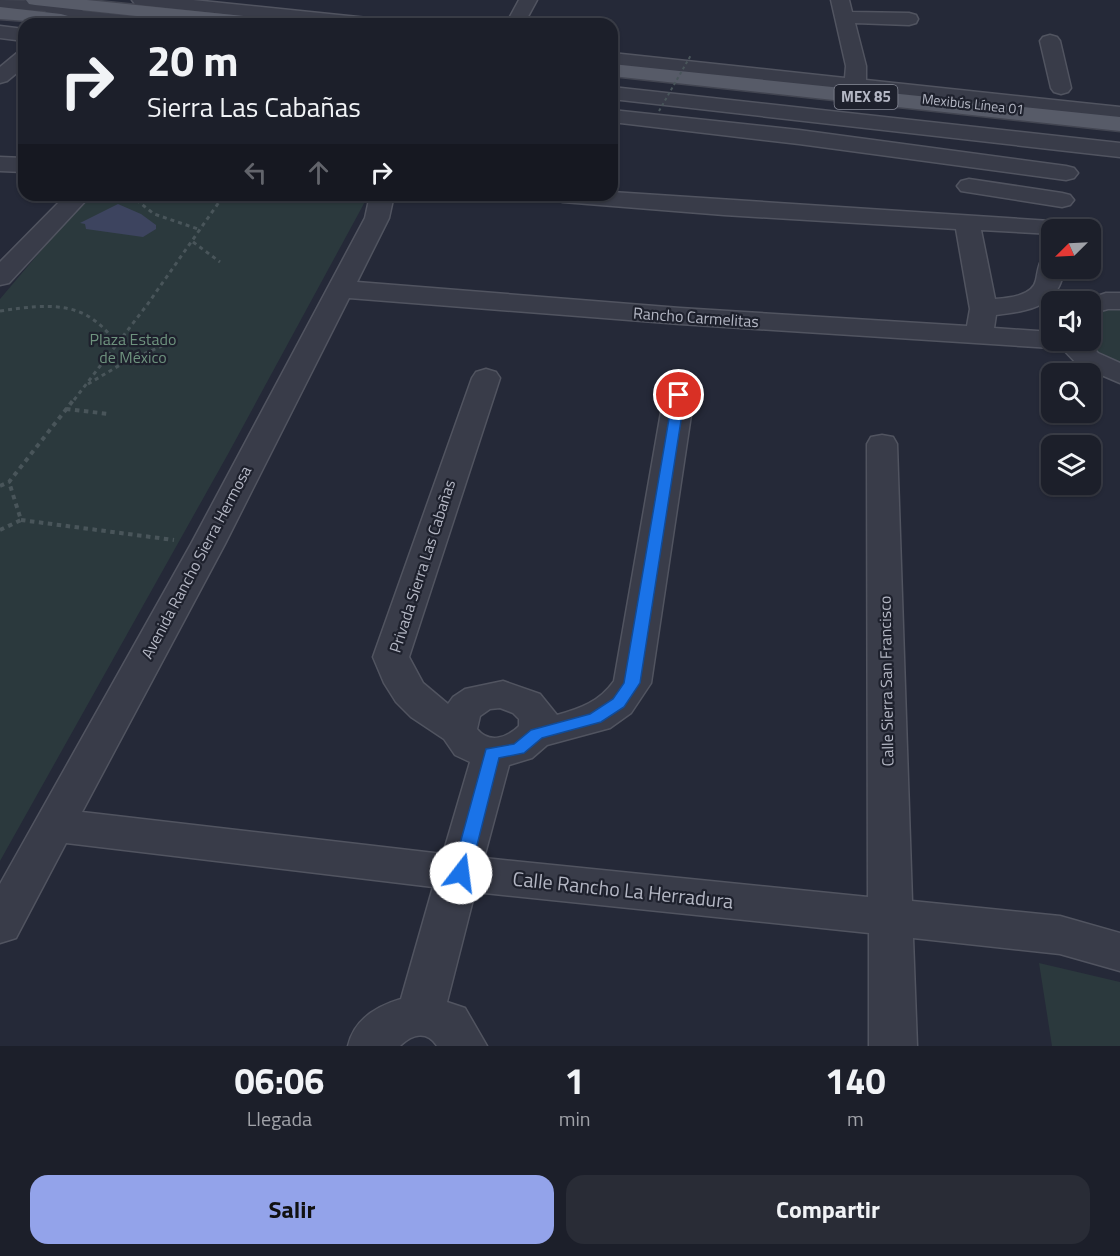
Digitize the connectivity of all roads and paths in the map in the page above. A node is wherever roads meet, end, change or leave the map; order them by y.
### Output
1 (35, 0) edge
2 (141, 0) edge
3 (528, 0) edge
4 (56, 1) edge
5 (0, 3) edge
6 (843, 8) edge
7 (0, 11) edge
8 (54, 18) edge
9 (80, 18) edge
10 (218, 18) edge
11 (518, 18) edge
12 (909, 19) dead end
13 (0, 33) edge
14 (18, 34) edge
15 (1050, 41) dead end
16 (618, 44) edge
17 (0, 50) edge
18 (691, 55) dead end
19 (618, 58) edge
20 (16, 59) edge
21 (618, 65) edge
22 (618, 70) edge
23 (0, 77) edge
24 (856, 83) junction
25 (1060, 88) junction
26 (618, 94) edge
27 (1120, 94) edge
28 (656, 104) junction
29 (1120, 108) edge
30 (1120, 113) edge
31 (618, 117) edge
32 (1120, 119) edge
33 (1120, 124) edge
34 (923, 126) junction
35 (738, 130) junction
36 (800, 137) junction
37 (1070, 143) junction
38 (1120, 150) edge
39 (0, 164) edge
40 (18, 165) edge
41 (1066, 173) junction
42 (969, 186) dead end
43 (618, 199) edge
44 (73, 201) edge
45 (135, 201) edge
46 (220, 201) edge
47 (381, 201) edge
48 (1062, 201) junction
49 (1059, 219) edge
50 (967, 221) junction
51 (1041, 227) edge
52 (201, 230) junction
53 (193, 242) junction
54 (220, 262) dead end
55 (4, 267) edge
56 (1049, 279) edge
57 (340, 289) junction
58 (1120, 301) edge
59 (1101, 303) edge
60 (0, 311) edge
61 (981, 322) junction
62 (1041, 337) edge
63 (116, 343) junction
64 (162, 346) dead end
65 (1080, 351) edge
66 (1120, 374) edge
67 (486, 378) dead end
68 (84, 386) junction
69 (679, 395) dead end
70 (66, 409) junction
71 (109, 414) dead end
72 (882, 444) dead end
73 (9, 482) junction
74 (0, 486) edge
75 (21, 520) junction
76 (0, 531) edge
77 (208, 544) junction
78 (458, 729) junction
79 (537, 734) junction
80 (492, 753) junction
81 (54, 825) junction
82 (461, 873) junction
83 (889, 918) junction
84 (0, 925) edge
85 (1120, 952) edge
86 (420, 1014) junction
87 (366, 1044) edge
88 (463, 1046) edge
89 (893, 1046) edge

1 - 4 main road
2 - 10 street
3 - 11 street
4 - 10 main road
5 - 10 street
6 - 12 street
6 - 24 street
7 - 8 main road
7 - 9 street
13 - 14 street
15 - 25 street
16 - 24 street
17 - 20 street
18 - 28 path, bridge
19 - 24 street, Mexibús Línea 01
20 - 23 street
21 - 24 street, Mexibús Línea 01
22 - 24 main road, MEX 85
24 - 25 street
24 - 29 main road, MEX 85
24 - 30 street, Mexibús Línea 01
24 - 32 street, Mexibús Línea 01
24 - 33 main road, MEX 85
25 - 27 street
26 - 28 street
28 - 34 street
28 - 35 street
31 - 35 street
34 - 36 street
34 - 37 street
35 - 36 street
36 - 41 street
37 - 38 street
37 - 41 street
39 - 40 street
41 - 48 street
42 - 48 street
43 - 50 street
44 - 55 street
45 - 52 path
46 - 52 path
47 - 57 street, Avenida Rancho Sierra Hermosa
48 - 49 street
50 - 51 street
50 - 61 street
52 - 53 path
53 - 54 path
53 - 63 path
56 - 61 street
57 - 61 street, Rancho Carmelitas
57 - 77 street, Avenida Rancho Sierra Hermosa
58 - 59 street
60 - 63 path
61 - 62 street, Rancho Carmelitas
63 - 68 path
64 - 68 path
65 - 66 street
67 - 78 street, Privada Sierra Las Cabañas
68 - 70 path
69 - 79 street
70 - 71 path
70 - 73 path
72 - 83 street, Calle Sierra San Francisco
73 - 74 path
73 - 75 path
75 - 76 path
75 - 77 path
77 - 81 street, Avenida Rancho Sierra Hermosa
78 - 79 street
78 - 80 street
79 - 80 street
80 - 82 street
81 - 82 street, Calle Rancho La Herradura
81 - 84 street, Avenida Rancho Sierra Hermosa
82 - 83 street, Calle Rancho La Herradura
82 - 86 street
83 - 85 street, Calle Rancho La Herradura
83 - 89 street, Calle Sierra San Francisco
86 - 87 street
86 - 88 street

